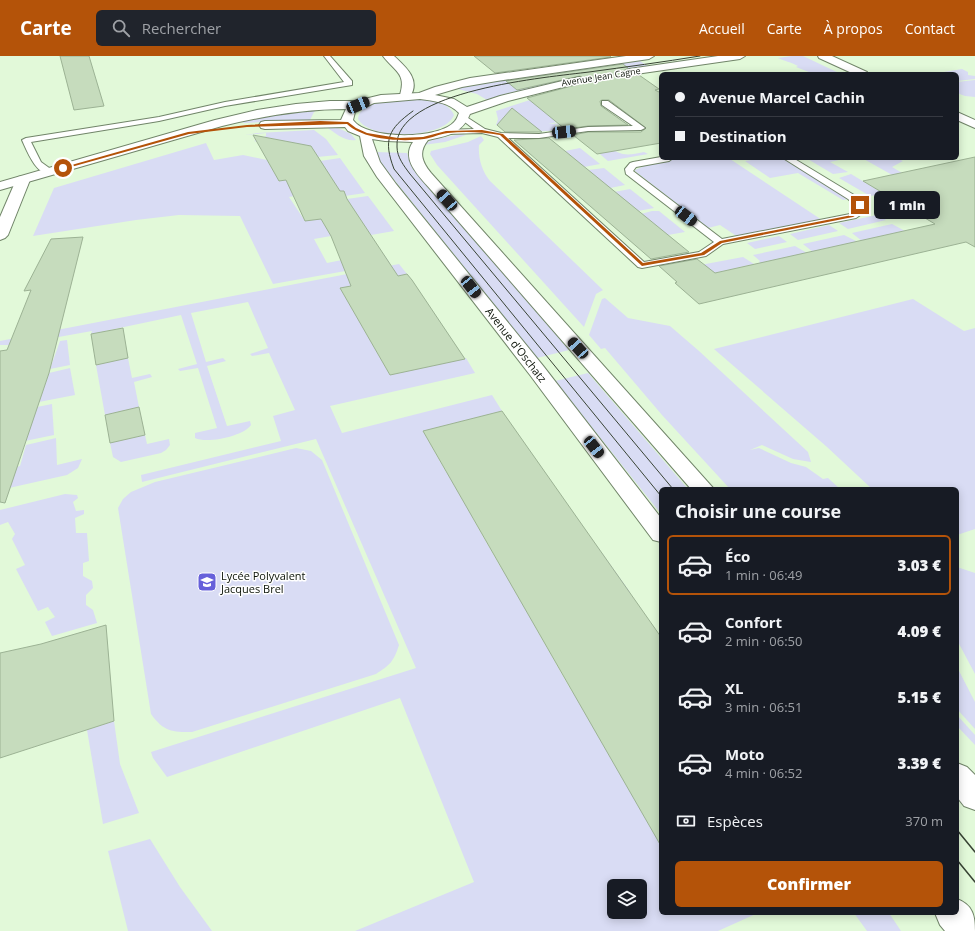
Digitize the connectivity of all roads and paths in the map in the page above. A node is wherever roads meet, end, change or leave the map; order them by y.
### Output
1 (327, 56) edge
2 (388, 56) edge
3 (649, 56) edge
4 (740, 56) edge
5 (823, 56) edge
6 (859, 72) edge
7 (616, 74) dead end
8 (587, 78) dead end
9 (406, 95) junction
10 (420, 96) junction
11 (605, 103) dead end
12 (358, 105) junction
13 (465, 115) junction
14 (965, 118) edge
15 (348, 123) junction
16 (975, 124) edge
17 (482, 131) junction
18 (446, 132) junction
19 (188, 133) junction
20 (366, 134) junction
21 (501, 135) junction
22 (424, 138) junction
23 (659, 160) edge
24 (790, 160) edge
25 (49, 172) junction
26 (23, 180) junction
27 (0, 186) edge
28 (0, 235) edge
29 (720, 242) junction
30 (701, 487) edge
31 (659, 531) edge
32 (959, 778) edge
33 (975, 796) edge
34 (954, 915) edge
35 (966, 931) edge

1 - 25 lane
2 - 9 street
3 - 10 street, Avenue Jean Cagne
4 - 7 street, Avenue Jean Cagne
5 - 6 street
8 - 13 street, Avenue Jean Cagne
9 - 10 street
9 - 12 street
10 - 13 street
11 - 21 lane
12 - 15 street
12 - 19 street
13 - 17 lane
13 - 18 street, Avenue Jean Cagne
14 - 16 street
15 - 19 street
15 - 20 street
17 - 18 lane
17 - 21 lane
18 - 22 street, Avenue Jean Cagne
19 - 25 street
20 - 22 street, Avenue Jean Cagne
20 - 31 street, Avenue d'Oschatz
21 - 29 lane
22 - 30 street
23 - 29 lane
24 - 29 lane
25 - 26 street
26 - 27 street
26 - 28 street
32 - 33 street
34 - 35 street

